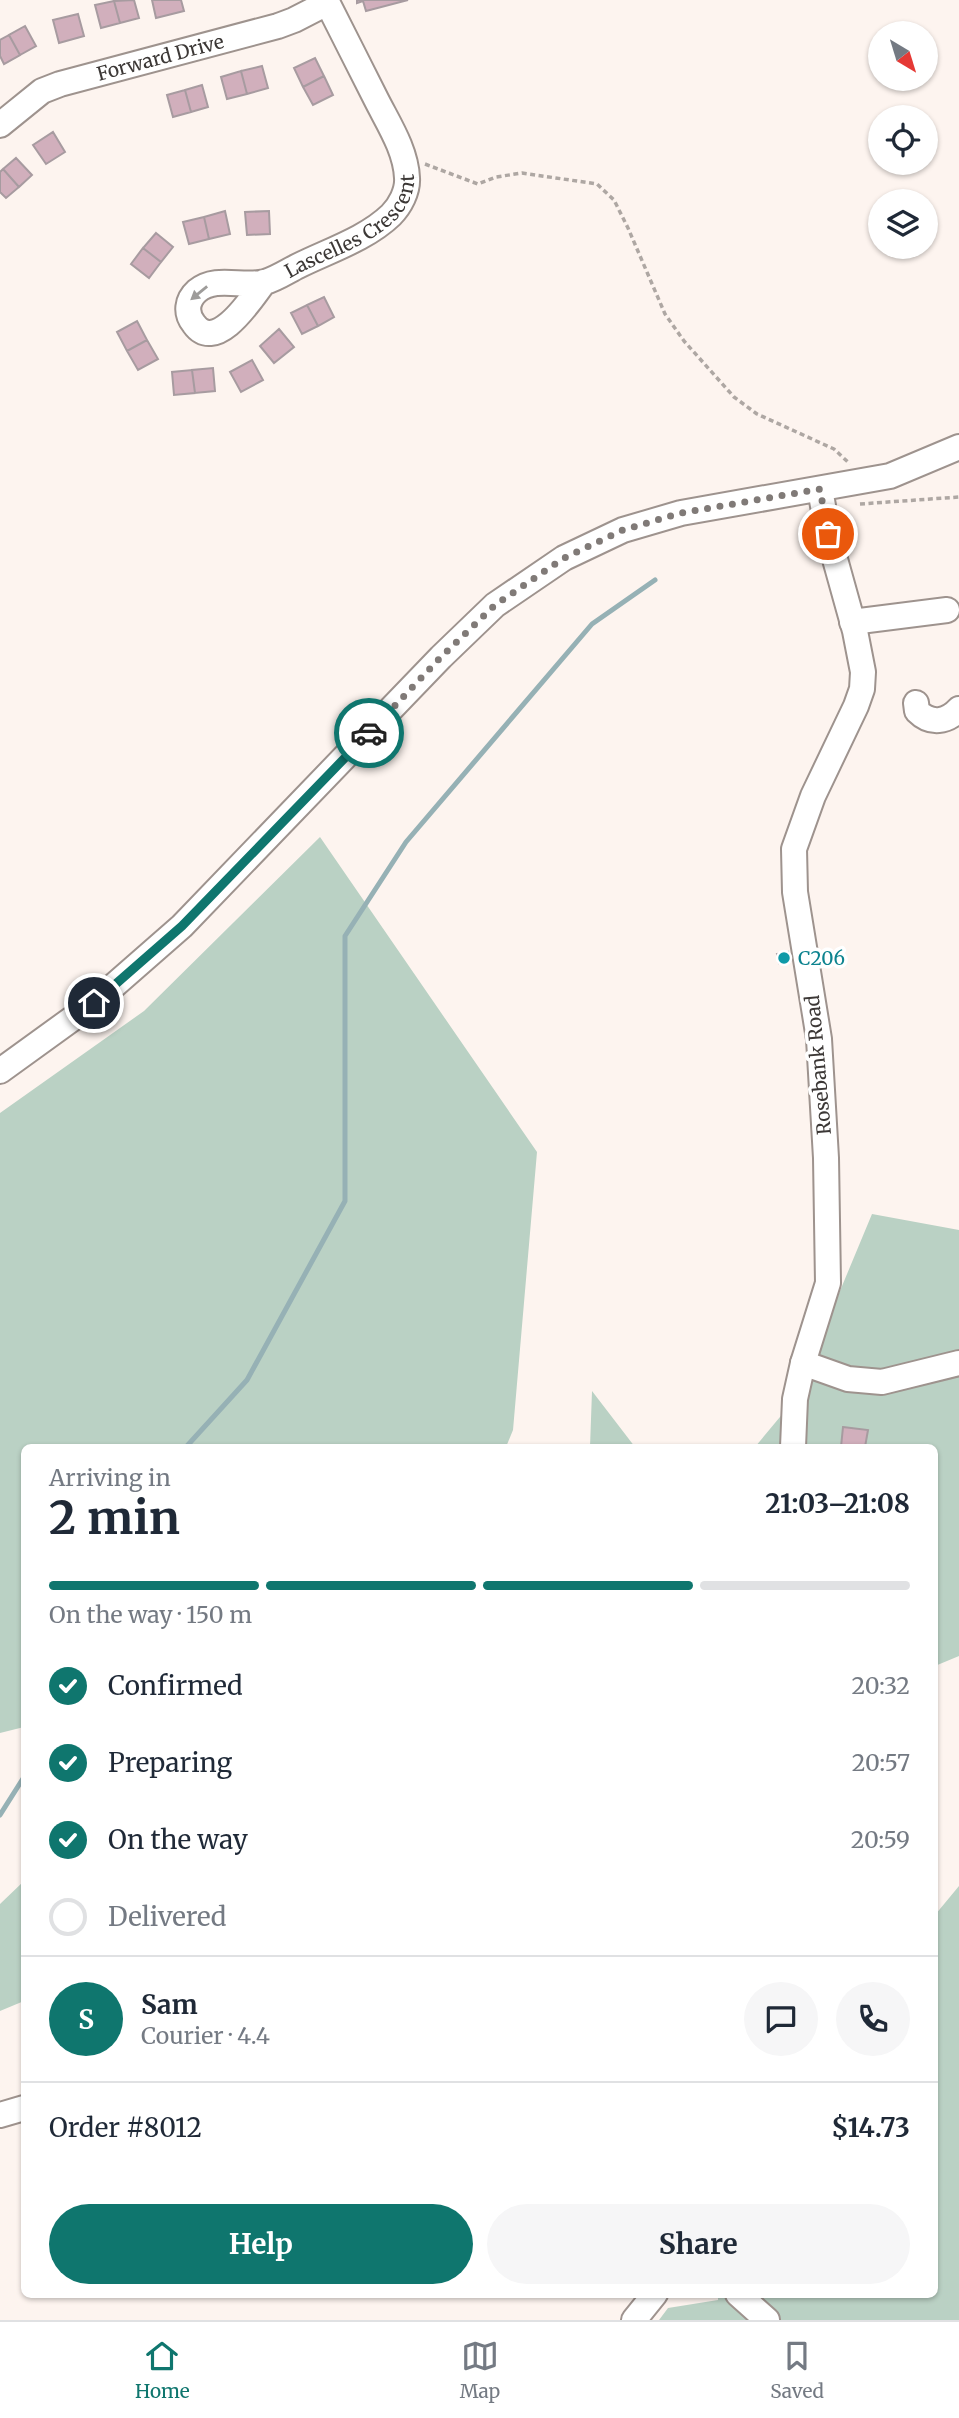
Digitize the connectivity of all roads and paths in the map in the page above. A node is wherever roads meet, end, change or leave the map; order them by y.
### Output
1 (326, 1) edge
2 (0, 125) edge
3 (406, 165) junction
4 (264, 282) dead end
5 (959, 447) edge
6 (853, 483) junction
7 (820, 489) junction
8 (959, 497) edge
9 (947, 610) dead end
10 (852, 622) junction
11 (958, 697) edge
12 (916, 703) dead end
13 (959, 706) edge
14 (0, 1071) edge
15 (803, 1363) junction
16 (959, 1363) edge
17 (793, 1444) edge
18 (21, 2109) edge
19 (0, 2115) edge
20 (652, 2298) edge
21 (742, 2298) edge
22 (634, 2320) edge
23 (767, 2320) edge

1 - 2 street, Forward Drive
1 - 3 street, Lascelles Crescent
3 - 4 street, Lascelles Crescent
3 - 6 path
5 - 6 street
6 - 7 street
6 - 8 path
7 - 10 street, Rosebank Road
7 - 14 street
9 - 10 street
10 - 15 street, Rosebank Road
11 - 13 street
12 - 13 street
15 - 16 street
15 - 17 street, Rosebank Road
18 - 19 street
20 - 22 street
21 - 23 street

